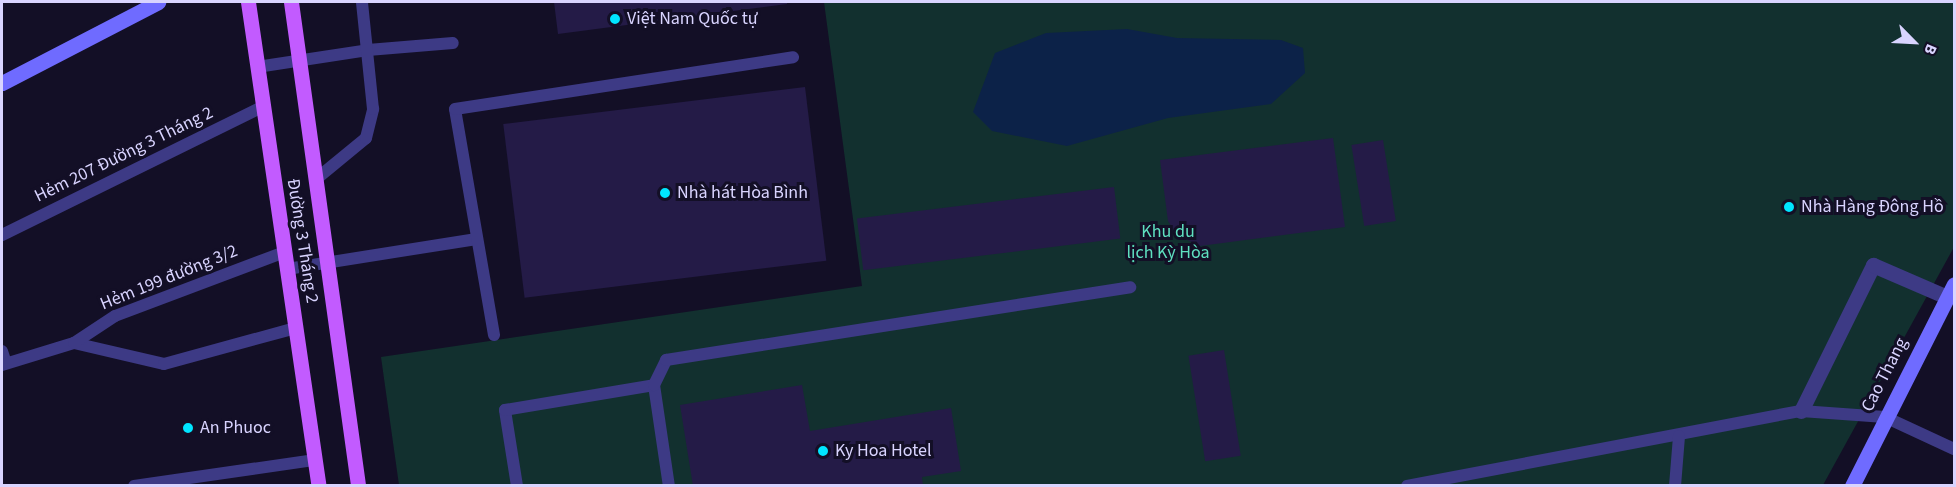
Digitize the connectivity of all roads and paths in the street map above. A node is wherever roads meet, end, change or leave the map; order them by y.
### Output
1 (158, 2) edge
2 (248, 2) edge
3 (291, 2) edge
4 (362, 2) edge
5 (453, 44) dead end
6 (368, 51) junction
7 (792, 57) dead end
8 (298, 61) junction
9 (256, 68) junction
10 (2, 83) edge
11 (262, 107) junction
12 (315, 180) junction
13 (2, 235) edge
14 (477, 239) junction
15 (284, 252) junction
16 (327, 262) junction
17 (287, 269) junction
18 (1130, 287) dead end
19 (1951, 290) edge
20 (296, 328) junction
21 (494, 335) dead end
22 (74, 343) junction
23 (2, 351) edge
24 (4, 364) edge
25 (654, 385) junction
26 (1801, 411) junction
27 (1885, 417) junction
28 (1679, 436) junction
29 (1954, 449) edge
30 (315, 460) junction
31 (1450, 481) edge
32 (134, 486) edge
33 (319, 486) edge
34 (358, 486) edge
35 (517, 486) edge
36 (669, 486) edge
37 (1407, 486) edge
38 (1675, 486) edge
39 (1852, 486) edge

1 - 10 street
2 - 9 main road, Đường 3 Tháng 2
3 - 8 main road, Đường 3 Tháng 2
4 - 6 lane
5 - 6 lane
6 - 8 lane
6 - 12 lane
7 - 14 lane
8 - 9 lane
8 - 12 main road, Đường 3 Tháng 2
9 - 11 main road, Đường 3 Tháng 2
11 - 13 lane, Hẻm 207 Đường 3 Tháng 2
11 - 15 main road, Đường 3 Tháng 2
12 - 16 main road, Đường 3 Tháng 2
14 - 16 lane
14 - 21 lane
15 - 17 main road, Đường 3 Tháng 2
15 - 22 lane, Hẻm 199 đường 3/2
16 - 17 lane
16 - 34 main road, Đường 3 Tháng 2
17 - 20 main road, Đường 3 Tháng 2
18 - 25 lane
19 - 26 street
19 - 27 street, Cao Thang
20 - 22 lane
20 - 30 main road, Đường 3 Tháng 2
22 - 24 lane, Hẻm 199 đường 3/2
23 - 24 lane
25 - 35 lane
25 - 36 lane
26 - 27 lane
26 - 28 lane
27 - 29 lane
27 - 39 street, Cao Thang
28 - 31 lane
28 - 38 lane
30 - 32 lane
30 - 33 main road, Đường 3 Tháng 2
31 - 37 lane

